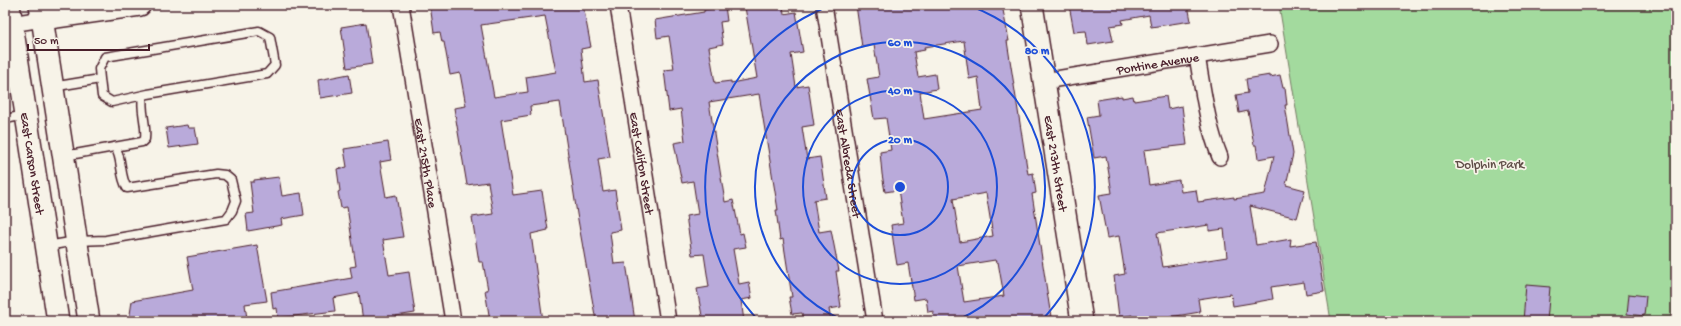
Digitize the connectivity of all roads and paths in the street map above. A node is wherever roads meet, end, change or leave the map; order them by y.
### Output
1 (140, 5) edge
2 (402, 5) edge
3 (618, 5) edge
4 (824, 5) edge
5 (1032, 5) edge
6 (41, 12) edge
7 (9, 18) edge
8 (1270, 44) dead end
9 (1197, 56) junction
10 (100, 79) junction
11 (1044, 81) junction
12 (52, 88) junction
13 (143, 96) junction
14 (26, 115) junction
15 (5, 118) edge
16 (115, 147) junction
17 (63, 156) junction
18 (1220, 157) dead end
19 (76, 241) junction
20 (47, 246) junction
21 (58, 321) edge
22 (89, 321) edge
23 (453, 321) edge
24 (668, 321) edge
25 (875, 321) edge
26 (1082, 321) edge

1 - 6 main road
2 - 23 street, East 215th Place
3 - 24 street, East Califon Street
4 - 25 street, East Albreda Street
5 - 11 main road, East 213th Street
6 - 7 street
6 - 12 main road
7 - 14 main road, East Carson Street
8 - 9 street, Pontine Avenue
9 - 11 street, Pontine Avenue
9 - 18 street
10 - 12 lane
10 - 13 lane
10 - 13 lane
11 - 26 main road, East 213th Street
12 - 17 main road
13 - 16 lane
14 - 15 lane
14 - 20 main road, East Carson Street
16 - 17 lane
16 - 19 lane
17 - 19 main road
19 - 20 lane
19 - 22 main road
20 - 21 main road, East Carson Street

